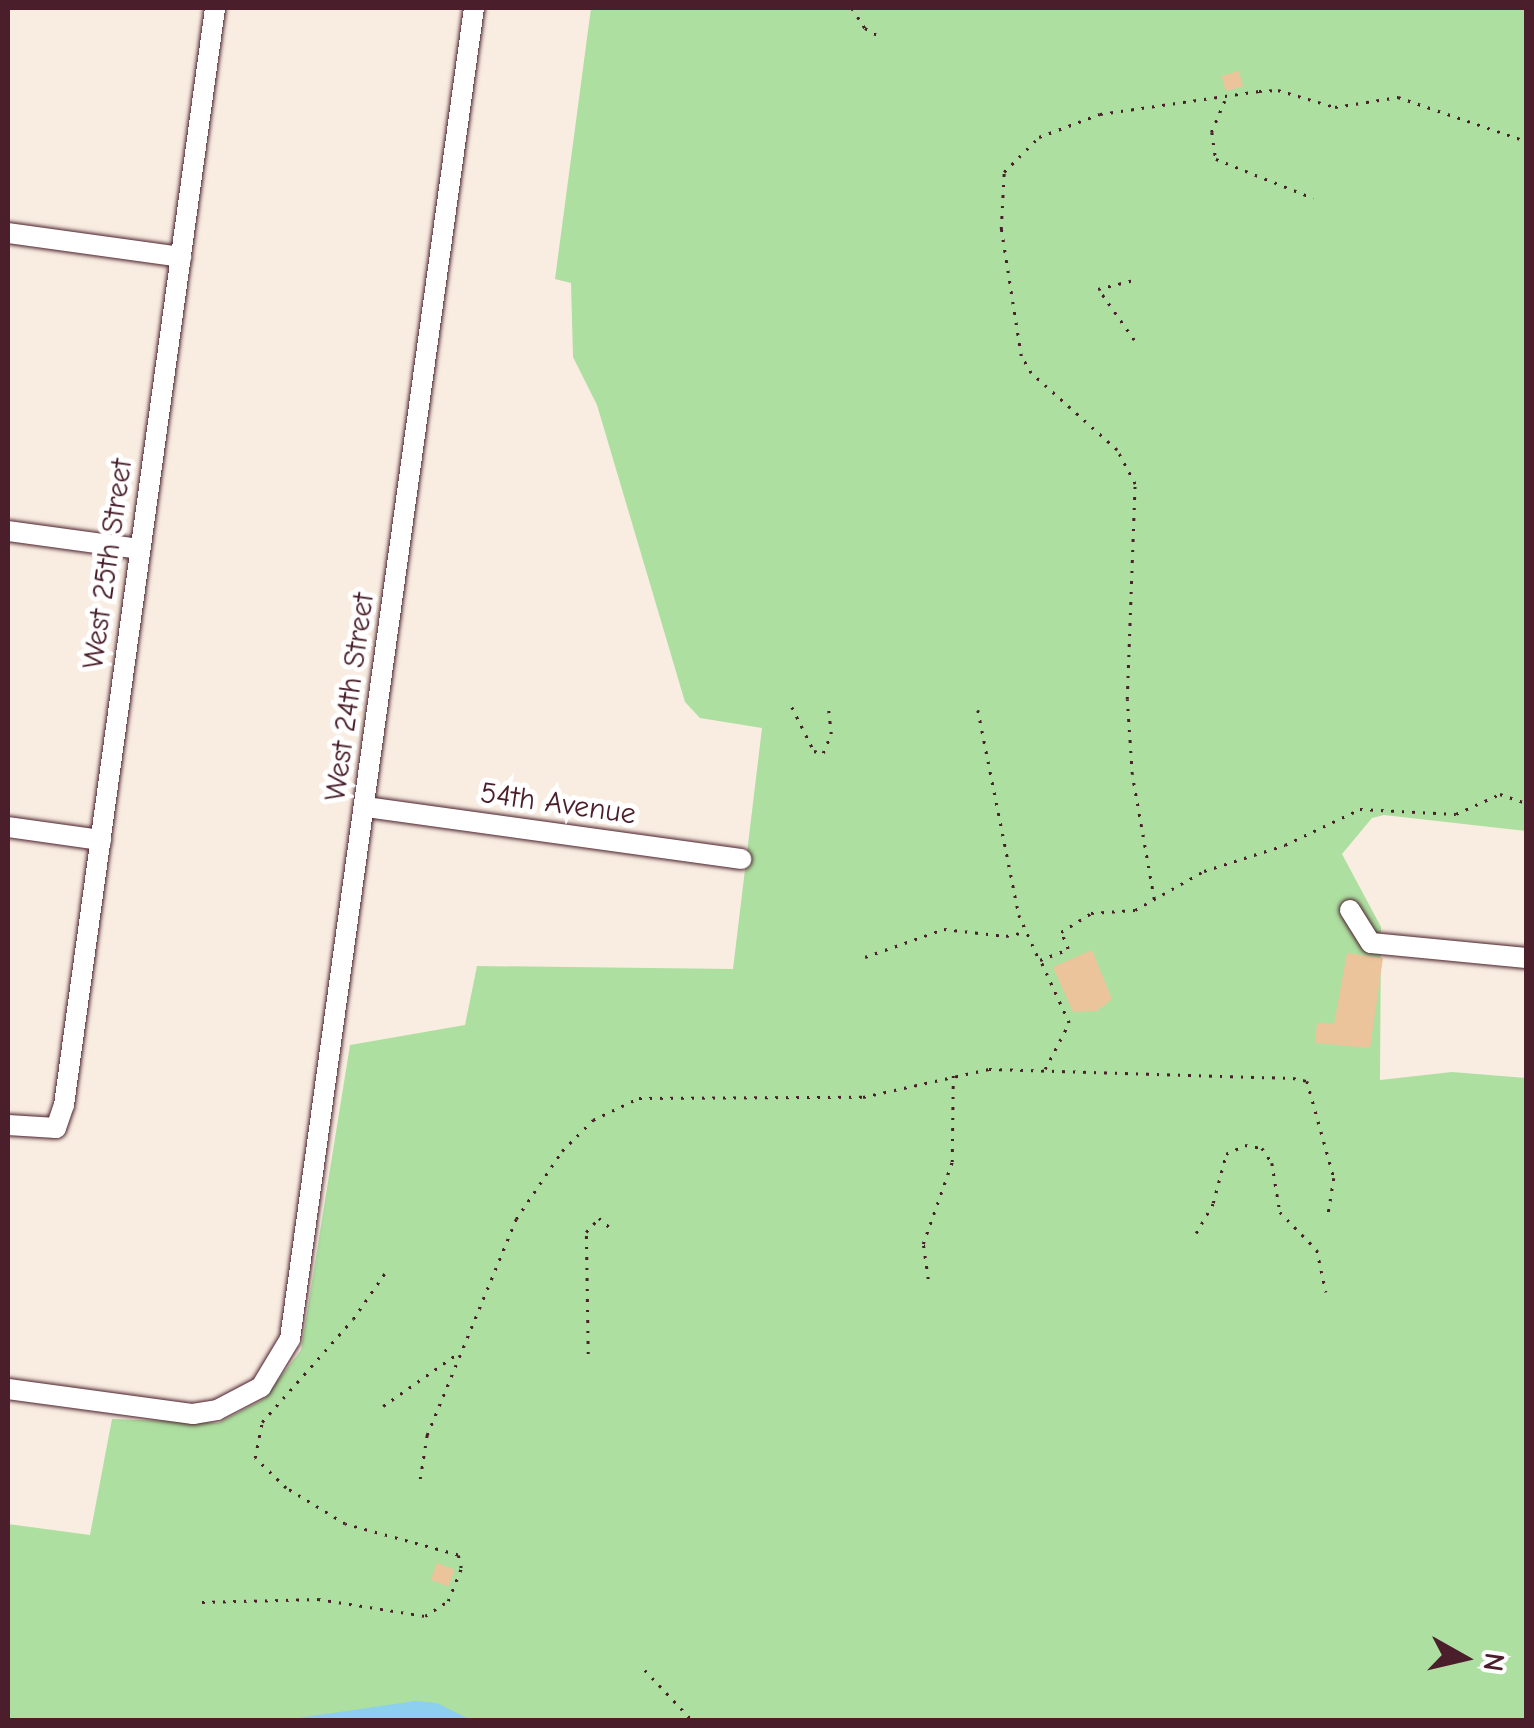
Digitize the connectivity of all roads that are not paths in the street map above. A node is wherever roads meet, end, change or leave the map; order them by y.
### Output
1 (214, 8) edge
2 (474, 8) edge
3 (8, 233) edge
4 (181, 257) junction
5 (8, 531) edge
6 (140, 549) junction
7 (366, 807) junction
8 (8, 828) edge
9 (100, 840) junction
10 (742, 860) dead end
11 (1350, 910) dead end
12 (1526, 958) edge
13 (8, 1125) edge
14 (8, 1389) edge

1 - 4 street, West 25th Street
2 - 7 street, West 24th Street
3 - 4 street
4 - 6 street, West 25th Street
5 - 6 street
6 - 9 street, West 25th Street
7 - 10 street, 54th Avenue
7 - 14 street, West 24th Street
8 - 9 street
9 - 13 street, West 25th Street
11 - 12 street

